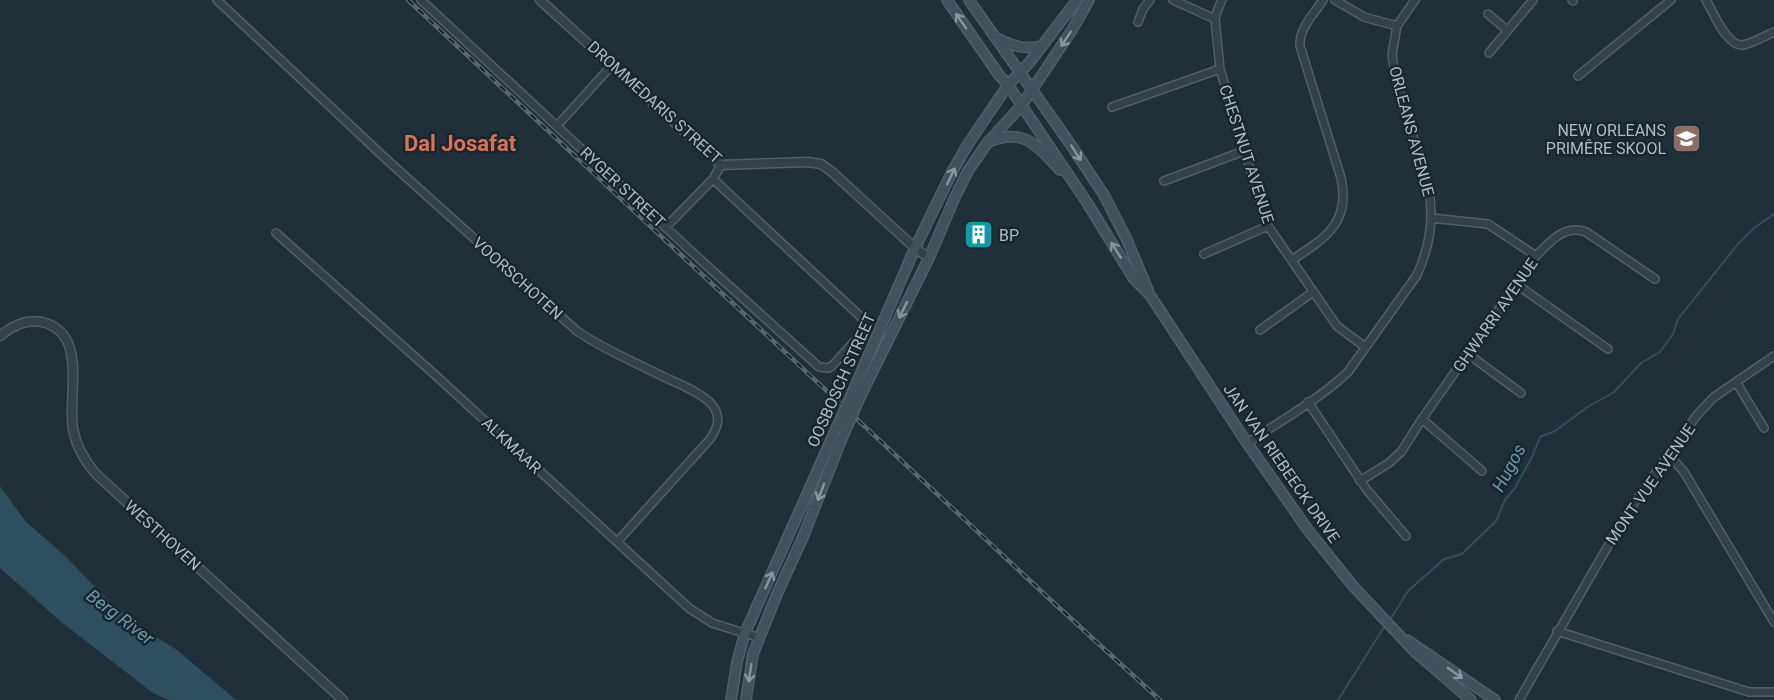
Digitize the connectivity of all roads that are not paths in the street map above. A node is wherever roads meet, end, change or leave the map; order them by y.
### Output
1 (217, 0) edge
2 (421, 0) edge
3 (540, 0) edge
4 (947, 0) edge
5 (969, 0) edge
6 (1077, 0) edge
7 (1089, 0) edge
8 (1150, 0) edge
9 (1173, 0) edge
10 (1222, 0) edge
11 (1323, 0) edge
12 (1335, 0) edge
13 (1415, 0) edge
14 (1533, 0) edge
15 (1671, 0) edge
16 (1706, 0) edge
17 (1488, 15) dead end
18 (1215, 19) junction
19 (1138, 22) dead end
20 (1397, 26) junction
21 (1507, 30) junction
22 (1774, 32) edge
23 (994, 37) junction
24 (1042, 46) junction
25 (1489, 53) dead end
26 (612, 65) junction
27 (1220, 69) junction
28 (1020, 73) junction
29 (1578, 76) dead end
30 (1008, 85) junction
31 (1032, 90) junction
32 (1022, 105) junction
33 (1112, 107) dead end
34 (557, 126) junction
35 (988, 142) junction
36 (1244, 151) junction
37 (721, 165) junction
38 (713, 179) junction
39 (1164, 182) dead end
40 (1086, 201) junction
41 (1431, 218) junction
42 (1269, 226) junction
43 (666, 227) junction
44 (276, 233) dead end
45 (915, 248) junction
46 (1204, 254) dead end
47 (1536, 256) junction
48 (929, 258) junction
49 (1292, 261) junction
50 (1655, 279) dead end
51 (1516, 284) junction
52 (1313, 292) junction
53 (1150, 295) junction
54 (1260, 330) dead end
55 (0, 336) edge
56 (1365, 348) junction
57 (1608, 349) dead end
58 (1468, 354) junction
59 (1774, 356) edge
60 (1736, 382) junction
61 (858, 392) junction
62 (1521, 393) dead end
63 (1308, 402) junction
64 (1422, 419) junction
65 (1764, 428) dead end
66 (1247, 443) junction
67 (1669, 455) junction
68 (1482, 471) dead end
69 (1360, 481) junction
70 (1406, 536) dead end
71 (617, 542) junction
72 (1774, 622) edge
73 (1557, 631) junction
74 (745, 633) junction
75 (760, 638) junction
76 (1402, 638) junction
77 (1749, 692) junction
78 (1774, 692) edge
79 (343, 700) edge
80 (731, 700) edge
81 (746, 700) edge
82 (1471, 700) edge
83 (1495, 700) edge
84 (1519, 700) edge
85 (1746, 700) edge

1 - 71 street, VOORSCHOTEN
2 - 34 street, RYGER STREET
3 - 26 street, DROMMEDARIS STREET
30 -> 4 main road, JAN VAN RIEBEECK DRIVE
5 - 23 main road, JAN VAN RIEBEECK DRIVE
6 - 24 main road, OOSBOSCH STREET
7 -> 31 main road, OOSBOSCH STREET
8 - 19 street
9 - 18 street
10 - 18 street, CHESTNUT AVENUE
11 - 49 street
12 - 20 street
13 - 20 street, ORLEANS AVENUE
14 - 21 street
15 - 29 street
16 - 22 street
17 - 21 street
18 - 27 street, CHESTNUT AVENUE
20 - 41 street, ORLEANS AVENUE
21 - 25 street
23 - 24 main road
23 - 28 main road, JAN VAN RIEBEECK DRIVE
24 - 28 main road, OOSBOSCH STREET
26 - 34 street
26 - 37 street, DROMMEDARIS STREET
27 - 33 street
27 - 36 street, CHESTNUT AVENUE
28 - 30 main road, OOSBOSCH STREET
28 - 31 main road, JAN VAN RIEBEECK DRIVE
30 - 32 main road, JAN VAN RIEBEECK DRIVE
45 -> 30 main road, OOSBOSCH STREET
31 - 32 main road, OOSBOSCH STREET
31 -> 53 main road, JAN VAN RIEBEECK DRIVE
32 - 35 main road, OOSBOSCH STREET
32 - 40 main road, JAN VAN RIEBEECK DRIVE
34 - 43 street, RYGER STREET
35 - 40 main road
35 - 48 main road, OOSBOSCH STREET
36 - 39 street
36 - 42 street, CHESTNUT AVENUE
37 - 38 street
37 - 45 street, DROMMEDARIS STREET
38 - 43 street
38 - 43 street, RYGER STREET
53 -> 40 main road, JAN VAN RIEBEECK DRIVE
41 - 47 street
41 - 56 street, ORLEANS AVENUE
42 - 46 street
42 - 49 street, CHESTNUT AVENUE
44 - 71 street, ALKMAAR
45 - 48 street, DROMMEDARIS STREET
45 - 61 main road, OOSBOSCH STREET
47 - 50 street, GHWARRI AVENUE
47 - 51 street, GHWARRI AVENUE
48 -> 61 main road, OOSBOSCH STREET
49 - 52 street, CHESTNUT AVENUE
51 - 57 street
51 - 58 street, GHWARRI AVENUE
52 - 54 street
52 - 56 street, CHESTNUT AVENUE
53 - 66 main road, JAN VAN RIEBEECK DRIVE
55 - 79 street, WESTHOVEN
56 - 63 street, ORLEANS AVENUE
58 - 62 street
58 - 64 street, GHWARRI AVENUE
59 - 60 street, MONT VUE AVENUE
60 - 65 street
60 - 67 street, MONT VUE AVENUE
74 -> 61 main road, OOSBOSCH STREET, bridge
61 -> 75 main road, OOSBOSCH STREET, bridge
63 - 66 street, ORLEANS AVENUE
63 - 69 street
64 - 68 street
64 - 69 street, GHWARRI AVENUE
66 - 76 main road, JAN VAN RIEBEECK DRIVE
67 - 72 street
67 - 73 street, MONT VUE AVENUE
69 - 70 street
71 - 74 street, ALKMAAR
73 - 77 street
73 - 84 street, MONT VUE AVENUE
74 - 75 street, ALKMAAR
74 - 80 main road, OOSBOSCH STREET
75 -> 81 main road, OOSBOSCH STREET
76 - 82 main road, JAN VAN RIEBEECK DRIVE
76 -> 83 main road, JAN VAN RIEBEECK DRIVE
77 - 78 street
77 - 85 street

